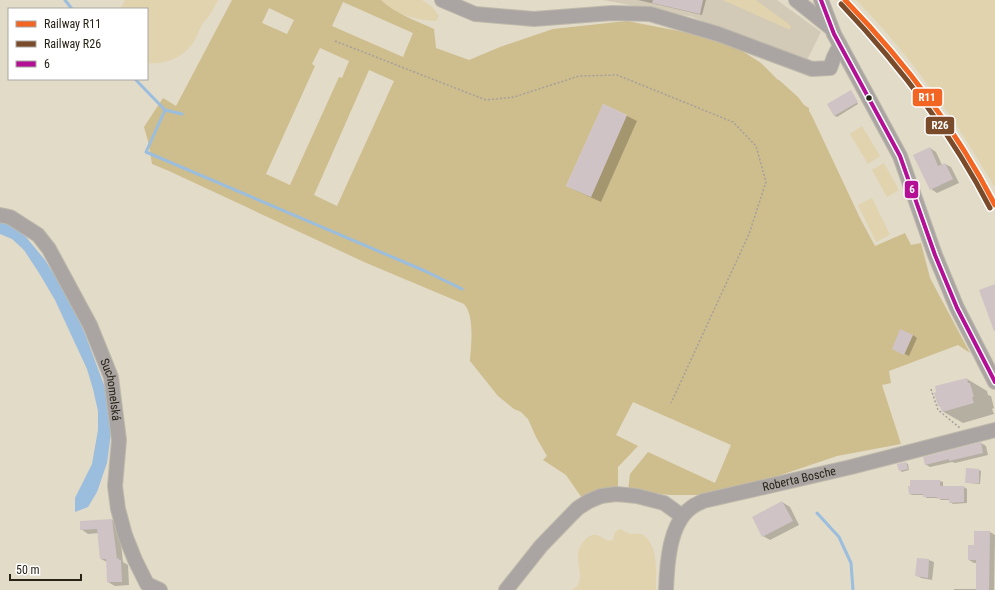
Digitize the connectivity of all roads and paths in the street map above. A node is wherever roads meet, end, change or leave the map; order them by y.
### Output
1 (442, 0) edge
2 (799, 3) edge
3 (822, 3) edge
4 (832, 29) junction
5 (335, 41) dead end
6 (840, 46) junction
7 (0, 215) edge
8 (995, 382) edge
9 (931, 389) dead end
10 (671, 403) dead end
11 (995, 430) edge
12 (971, 436) junction
13 (682, 516) junction
14 (160, 590) edge
15 (506, 590) edge
16 (666, 590) edge

1 - 6 street
2 - 4 street
3 - 4 street
4 - 6 street
5 - 10 path
6 - 8 street
7 - 14 street, Suchomelská
9 - 12 path
11 - 12 street, Roberta Bosche
12 - 13 street, Roberta Bosche
13 - 15 street
13 - 16 street, Roberta Bosche

